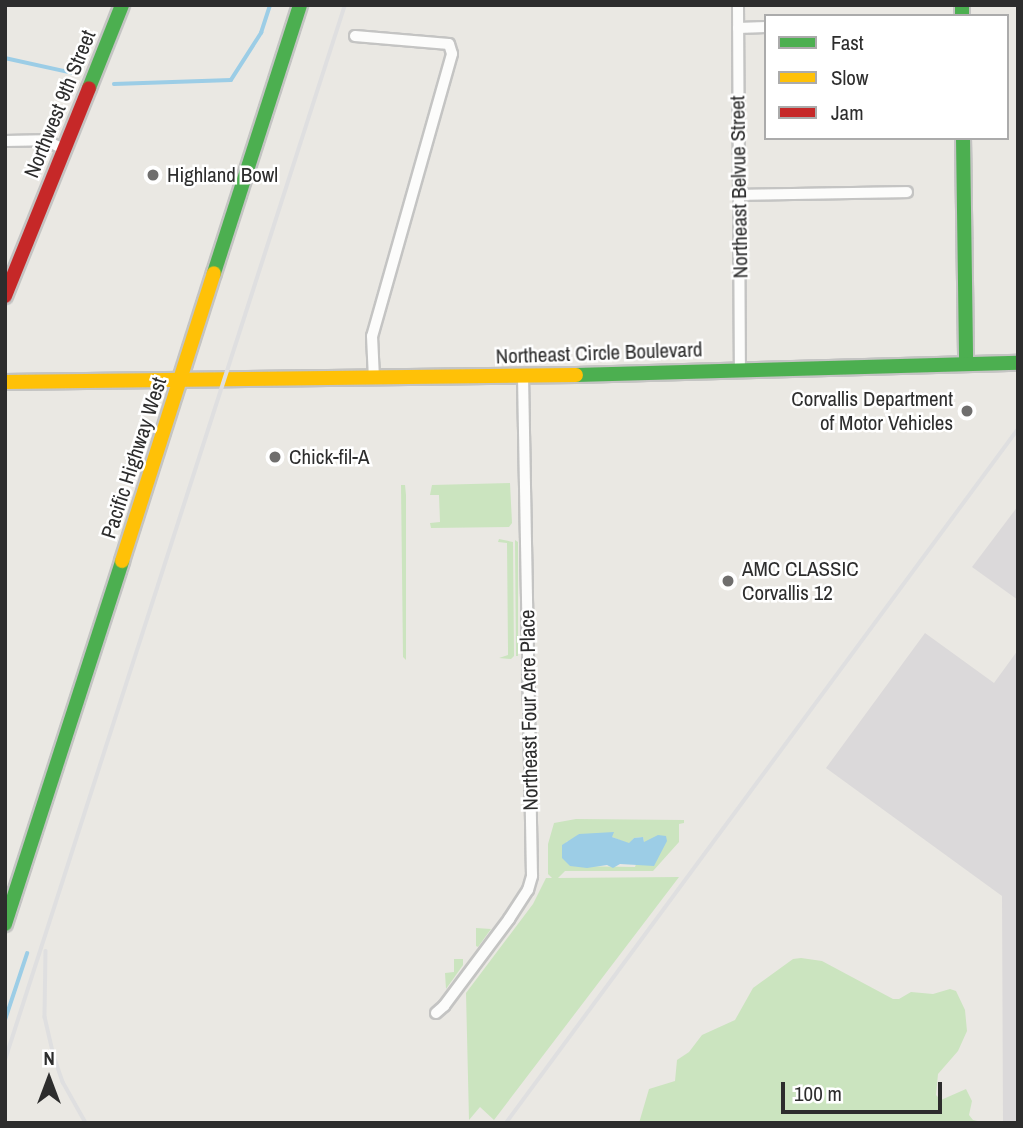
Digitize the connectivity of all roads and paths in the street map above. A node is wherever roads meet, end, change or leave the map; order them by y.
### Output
1 (122, 5) edge
2 (300, 5) edge
3 (738, 5) edge
4 (738, 27) junction
5 (764, 27) edge
6 (355, 36) dead end
7 (964, 140) edge
8 (5, 141) edge
9 (64, 149) junction
10 (907, 192) dead end
11 (738, 195) junction
12 (5, 296) edge
13 (1018, 363) edge
14 (966, 364) junction
15 (740, 370) junction
16 (523, 376) junction
17 (374, 378) junction
18 (5, 382) edge
19 (181, 382) junction
20 (5, 924) edge
21 (436, 1013) dead end

1 - 9 main road, Northwest 9th Street
2 - 19 main road, Pacific Highway West
3 - 4 street, Northeast Belvue Street
4 - 5 street
4 - 11 street, Northeast Belvue Street
6 - 17 street
7 - 14 main road
8 - 9 street
9 - 12 main road, Northwest 9th Street
10 - 11 street
11 - 15 street, Northeast Belvue Street
13 - 14 main road, Northeast Circle Boulevard
14 - 15 main road, Northeast Circle Boulevard
15 - 16 main road, Northeast Circle Boulevard
16 - 17 main road, Northeast Circle Boulevard
16 - 21 street, Northeast Four Acre Place
17 - 19 main road, Northeast Circle Boulevard
18 - 19 main road, Northeast Circle Boulevard
19 - 20 main road, Pacific Highway West

